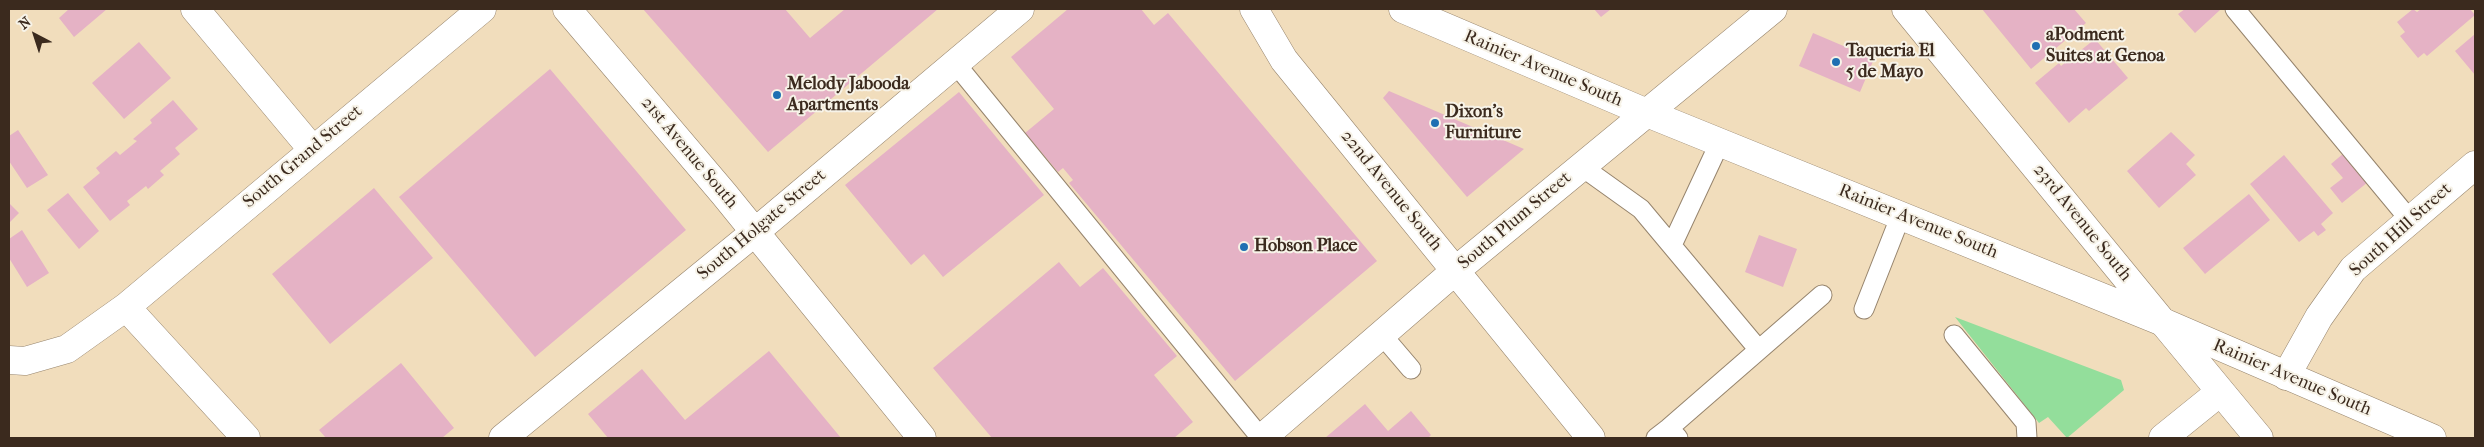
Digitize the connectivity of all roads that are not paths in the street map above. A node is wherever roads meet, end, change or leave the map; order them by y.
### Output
1 (194, 9) edge
2 (482, 9) edge
3 (567, 9) edge
4 (1020, 9) edge
5 (1254, 9) edge
6 (1403, 9) edge
7 (1773, 9) edge
8 (1906, 9) edge
9 (2235, 9) edge
10 (955, 64) junction
11 (1647, 113) junction
12 (1720, 142) junction
13 (312, 149) junction
14 (2475, 165) edge
15 (1581, 166) junction
16 (1901, 215) junction
17 (2409, 220) junction
18 (755, 232) junction
19 (1672, 245) junction
20 (1455, 271) junction
21 (1822, 296) dead end
22 (126, 307) junction
23 (1864, 309) dead end
24 (2163, 322) junction
25 (1382, 335) junction
26 (1954, 336) dead end
27 (1759, 350) junction
28 (9, 360) edge
29 (1411, 370) dead end
30 (2286, 376) junction
31 (2220, 392) junction
32 (1667, 435) edge
33 (246, 438) edge
34 (503, 438) edge
35 (922, 438) edge
36 (1261, 438) edge
37 (1591, 438) edge
38 (2027, 438) edge
39 (2163, 438) edge
40 (2259, 438) edge
41 (2432, 438) edge

1 - 13 street
2 - 13 street, South Grand Street
3 - 18 street, 21st Avenue South
4 - 10 street, South Holgate Street
5 - 20 street, 22nd Avenue South
6 - 11 street, Rainier Avenue South
7 - 11 street, South Plum Street
8 - 24 street, 23rd Avenue South
9 - 17 lane
10 - 18 street, South Holgate Street
10 - 36 lane
11 - 12 street, Rainier Avenue South
11 - 15 street, South Plum Street
12 - 16 street, Rainier Avenue South
12 - 19 lane
13 - 22 street, South Grand Street
14 - 17 street, South Hill Street
15 - 19 lane
15 - 20 street, South Plum Street
16 - 23 lane
16 - 24 street, Rainier Avenue South
17 - 30 street, South Hill Street
18 - 34 street, South Holgate Street
18 - 35 street, 21st Avenue South
19 - 27 lane
20 - 25 street, South Plum Street
20 - 37 street, 22nd Avenue South
21 - 27 lane
22 - 28 street, South Grand Street
22 - 33 street
24 - 30 street, Rainier Avenue South
24 - 31 street, 23rd Avenue South
25 - 29 lane
25 - 36 street, South Plum Street
26 - 38 lane
27 - 32 lane
30 - 41 street, Rainier Avenue South
31 - 39 street
31 - 40 street, 23rd Avenue South

